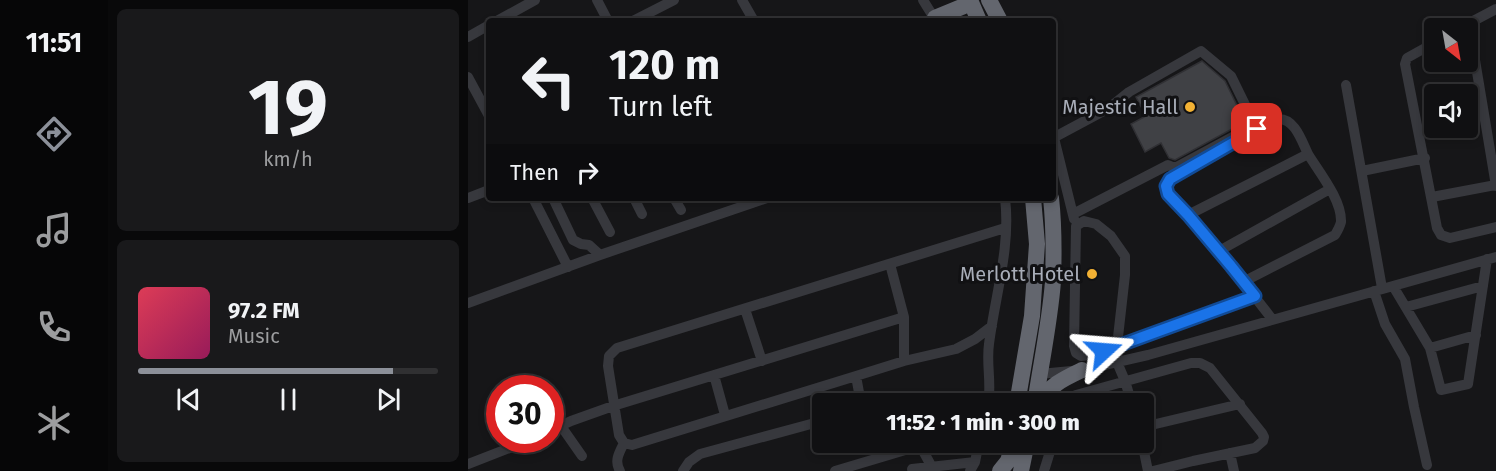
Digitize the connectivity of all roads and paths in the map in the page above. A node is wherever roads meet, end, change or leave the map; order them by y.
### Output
1 (535, 0) edge
2 (597, 0) edge
3 (674, 0) edge
4 (742, 0) edge
5 (923, 0) edge
6 (989, 0) edge
7 (970, 1) edge
8 (1496, 9) edge
9 (502, 18) edge
10 (606, 18) edge
11 (640, 18) edge
12 (752, 18) edge
13 (935, 18) edge
14 (940, 18) edge
15 (978, 18) edge
16 (998, 18) edge
17 (1478, 19) edge
18 (486, 27) edge
19 (468, 37) edge
20 (1424, 49) edge
21 (1475, 72) edge
22 (468, 76) edge
23 (1347, 85) dead end
24 (485, 97) edge
25 (1056, 136) edge
26 (1056, 149) edge
27 (1493, 150) edge
28 (1308, 154) junction
29 (1425, 158) junction
30 (1178, 170) junction
31 (1362, 171) junction
32 (1496, 185) edge
33 (1330, 189) junction
34 (486, 191) edge
35 (1432, 197) junction
36 (468, 198) edge
37 (535, 201) edge
38 (554, 201) edge
39 (594, 201) edge
40 (636, 201) edge
41 (676, 201) edge
42 (758, 201) edge
43 (1005, 201) edge
44 (1033, 201) edge
45 (1051, 201) edge
46 (681, 210) dead end
47 (642, 214) dead end
48 (1073, 214) junction
49 (1188, 215) junction
50 (1080, 224) junction
51 (1496, 227) edge
52 (1005, 228) junction
53 (610, 232) dead end
54 (1219, 251) junction
55 (600, 255) junction
56 (1492, 258) edge
57 (890, 264) junction
58 (568, 267) junction
59 (1243, 282) junction
60 (1483, 286) junction
61 (1383, 288) junction
62 (1255, 296) junction
63 (468, 303) edge
64 (1406, 307) junction
65 (746, 309) junction
66 (904, 317) junction
67 (1272, 319) junction
68 (992, 326) junction
69 (1476, 335) junction
70 (1142, 338) junction
71 (1044, 345) junction
72 (1117, 346) junction
73 (1430, 348) junction
74 (1148, 355) junction
75 (762, 361) junction
76 (904, 361) junction
77 (1117, 362) junction
78 (1076, 371) junction
79 (1040, 374) junction
80 (714, 375) junction
81 (856, 376) junction
82 (1125, 381) junction
83 (859, 393) edge
84 (989, 393) edge
85 (1019, 393) edge
86 (1027, 393) edge
87 (1037, 393) edge
88 (1045, 393) edge
89 (1083, 393) edge
90 (1128, 393) edge
91 (1239, 404) junction
92 (613, 406) junction
93 (725, 415) junction
94 (812, 424) edge
95 (1154, 424) edge
96 (564, 425) edge
97 (564, 430) edge
98 (624, 443) junction
99 (496, 453) edge
100 (900, 453) edge
101 (924, 453) edge
102 (1004, 453) edge
103 (1011, 453) edge
104 (1025, 453) edge
105 (1050, 453) edge
106 (1145, 453) edge
107 (1230, 453) junction
108 (582, 456) dead end
109 (468, 464) edge
110 (1427, 465) dead end
111 (1194, 466) edge
112 (972, 467) edge
113 (912, 469) dead end
114 (933, 469) edge
115 (620, 471) edge
116 (683, 471) edge
117 (835, 471) edge
118 (1000, 471) edge
119 (1021, 471) edge
120 (1044, 471) edge
121 (1150, 471) edge
122 (1234, 471) edge

1 - 9 street
2 - 10 street
3 - 11 street
4 - 12 street
5 - 13 street
6 - 16 highway
7 - 14 highway
7 - 15 highway
8 - 17 street
18 - 19 street
20 - 29 street
21 - 27 street
22 - 24 street
23 - 31 street
25 - 30 street
26 - 48 street
27 - 32 street
28 - 30 street
28 - 33 street
28 - 49 street
29 - 31 street
29 - 35 street
30 - 48 street
30 - 49 street
31 - 61 street
32 - 35 street
33 - 54 street
33 - 59 street
34 - 36 street
35 - 51 street
37 - 58 street
38 - 55 street
39 - 53 street
40 - 47 street
41 - 46 street
42 - 55 street
43 - 52 street
44 - 85 highway
45 - 71 highway
48 - 50 street
49 - 54 street
50 - 72 street
50 - 72 street
52 - 57 street
52 - 68 street
54 - 59 street
55 - 58 street
56 - 60 street
56 - 61 street
57 - 65 street
57 - 66 street
58 - 63 street
59 - 62 street
60 - 64 street
60 - 69 street
61 - 64 street
61 - 67 street
61 - 110 street
62 - 67 street
62 - 70 street
64 - 73 street
65 - 75 street
65 - 92 street
66 - 75 street
66 - 76 street
67 - 74 street
68 - 76 street
68 - 84 street
69 - 73 street
69 - 73 street
70 - 72 street
70 - 74 street
71 - 78 highway
71 - 79 highway
74 - 77 street
75 - 80 street
76 - 81 street
77 - 78 street
77 - 82 street
78 - 79 street
78 - 88 highway
79 - 86 highway
79 - 87 highway
80 - 92 street
80 - 93 street
81 - 83 street
81 - 93 street
82 - 89 street
82 - 90 street
82 - 91 street
91 - 95 street
91 - 107 street
92 - 96 street
92 - 98 street
93 - 98 street
94 - 116 street
97 - 108 street
98 - 115 street
99 - 109 street
100 - 117 street
101 - 114 street
102 - 118 highway
103 - 118 highway
104 - 119 highway
105 - 120 street
106 - 121 street
107 - 111 street
107 - 122 street
111 - 121 street
112 - 114 street
113 - 114 street

